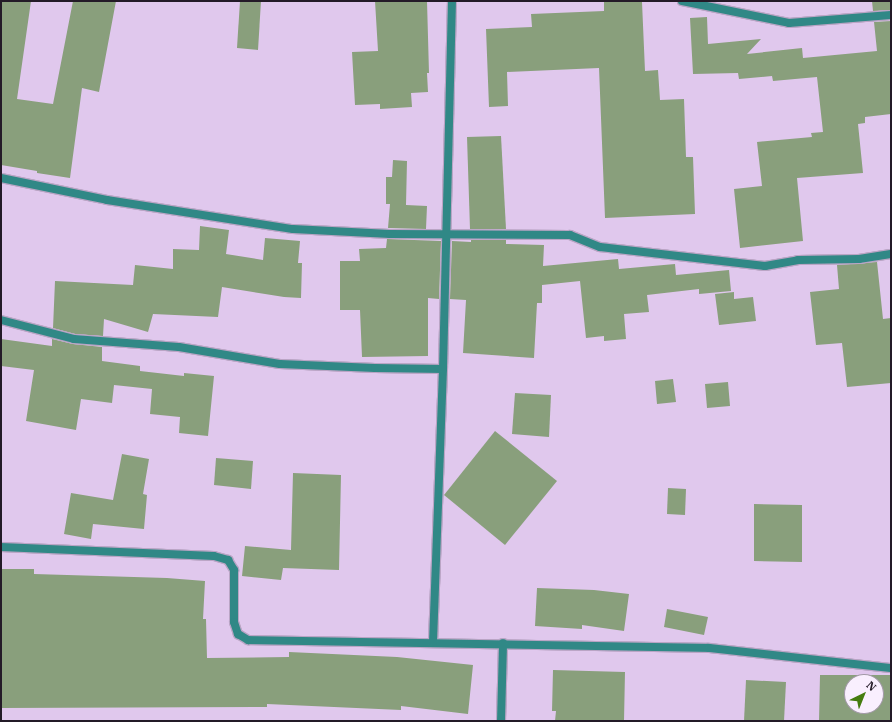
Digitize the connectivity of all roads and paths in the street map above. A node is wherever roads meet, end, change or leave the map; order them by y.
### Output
1 (452, 1) edge
2 (682, 1) edge
3 (891, 15) edge
4 (1, 178) edge
5 (448, 234) junction
6 (891, 254) edge
7 (1, 320) edge
8 (443, 369) junction
9 (1, 547) edge
10 (433, 642) junction
11 (503, 644) junction
12 (891, 668) edge
13 (500, 721) edge

1 - 5 street
2 - 3 street
4 - 5 street
5 - 6 street
5 - 8 street
7 - 8 street
8 - 10 street
9 - 10 street
10 - 11 street
11 - 12 street
11 - 13 street

